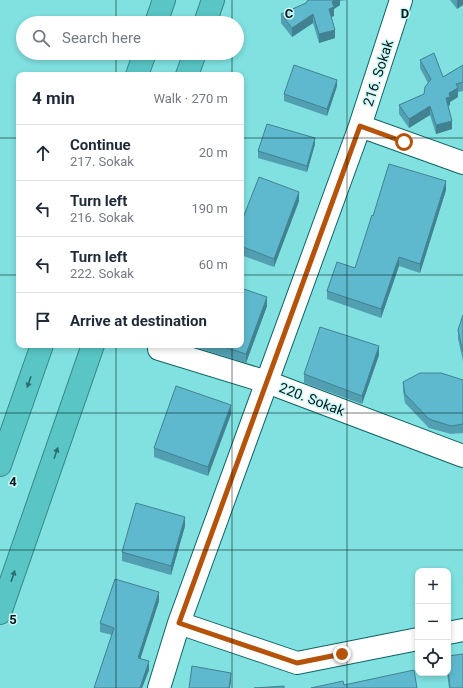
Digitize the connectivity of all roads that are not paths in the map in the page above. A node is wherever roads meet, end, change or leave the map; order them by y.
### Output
1 (164, 0) edge
2 (214, 0) edge
3 (401, 0) edge
4 (158, 16) edge
5 (208, 16) edge
6 (142, 60) edge
7 (192, 60) edge
8 (138, 72) edge
9 (188, 72) edge
10 (360, 126) junction
11 (463, 163) edge
12 (41, 348) edge
13 (92, 348) edge
14 (159, 350) dead end
15 (267, 382) junction
16 (463, 456) edge
17 (0, 465) edge
18 (0, 613) edge
19 (179, 623) junction
20 (463, 630) edge
21 (451, 632) edge
22 (415, 640) edge
23 (159, 688) edge

1 - 4 highway
2 - 5 highway
3 - 10 street, 216. Sokak
6 - 8 highway
7 - 9 highway
10 - 11 street
10 - 15 street, 216. Sokak
12 -> 17 highway
18 -> 13 highway
14 - 15 street, 220. Sokak
15 - 16 street, 220. Sokak
15 - 19 street, 216. Sokak
19 - 22 street
19 - 23 street, 216. Sokak
20 - 21 street

